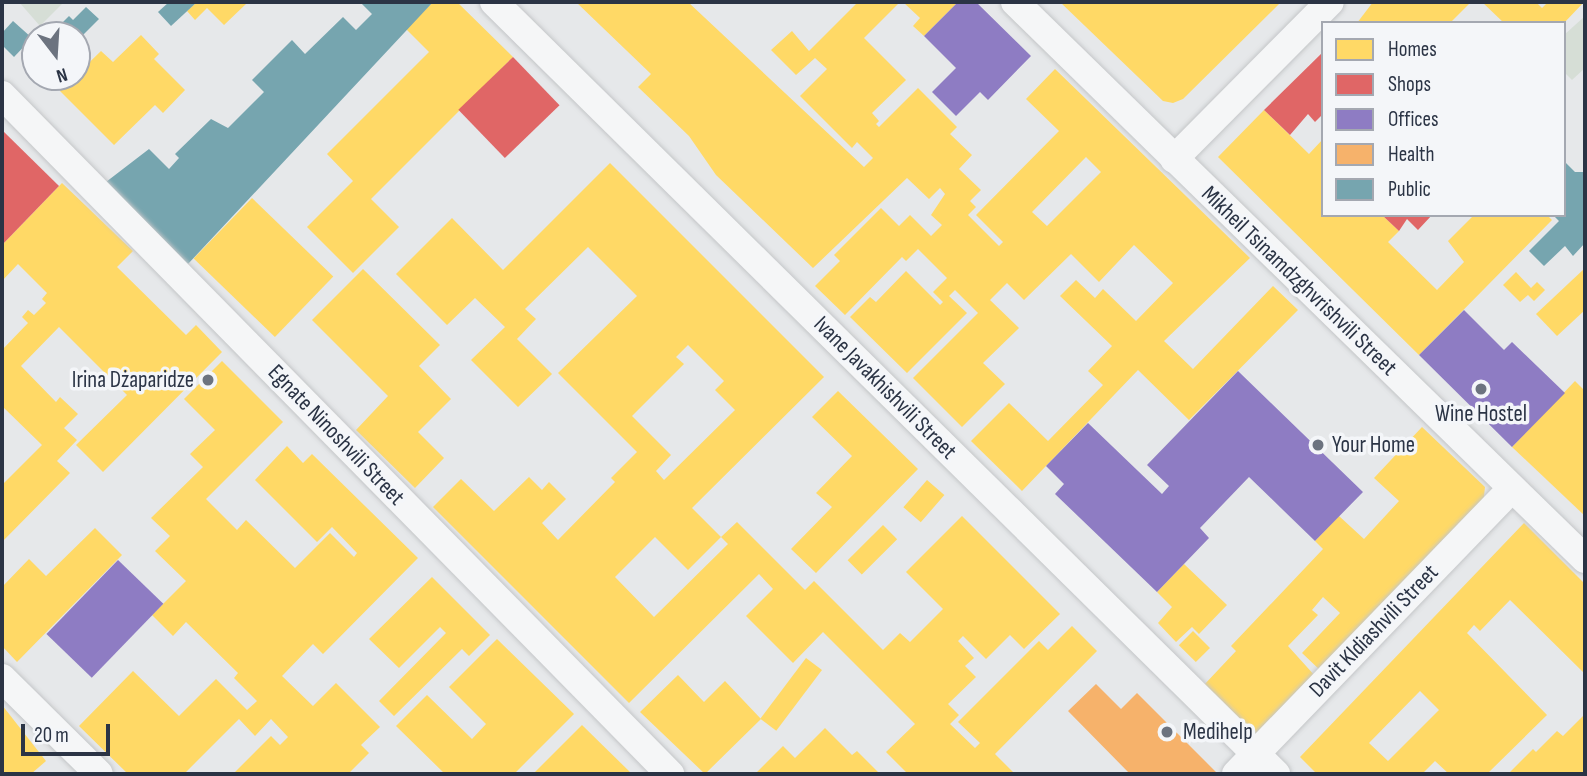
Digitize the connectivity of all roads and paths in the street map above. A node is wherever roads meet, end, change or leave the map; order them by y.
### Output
1 (494, 2) edge
2 (1015, 2) edge
3 (1330, 2) edge
4 (2, 95) edge
5 (1174, 159) junction
6 (1512, 488) junction
7 (1585, 559) edge
8 (2, 678) edge
9 (1246, 764) edge
10 (99, 774) edge
11 (670, 774) edge
12 (1276, 774) edge

1 - 9 street, Ivane Javakhishvili Street
2 - 5 street, Mikheil Tsinamdzghvrishvili Street
3 - 5 street
4 - 11 street, Egnate Ninoshvili Street
5 - 6 street, Mikheil Tsinamdzghvrishvili Street
6 - 7 street, Mikheil Tsinamdzghvrishvili Street
6 - 9 street, Davit Kldiashvili Street
8 - 10 street
9 - 12 street, Ivane Javakhishvili Street

